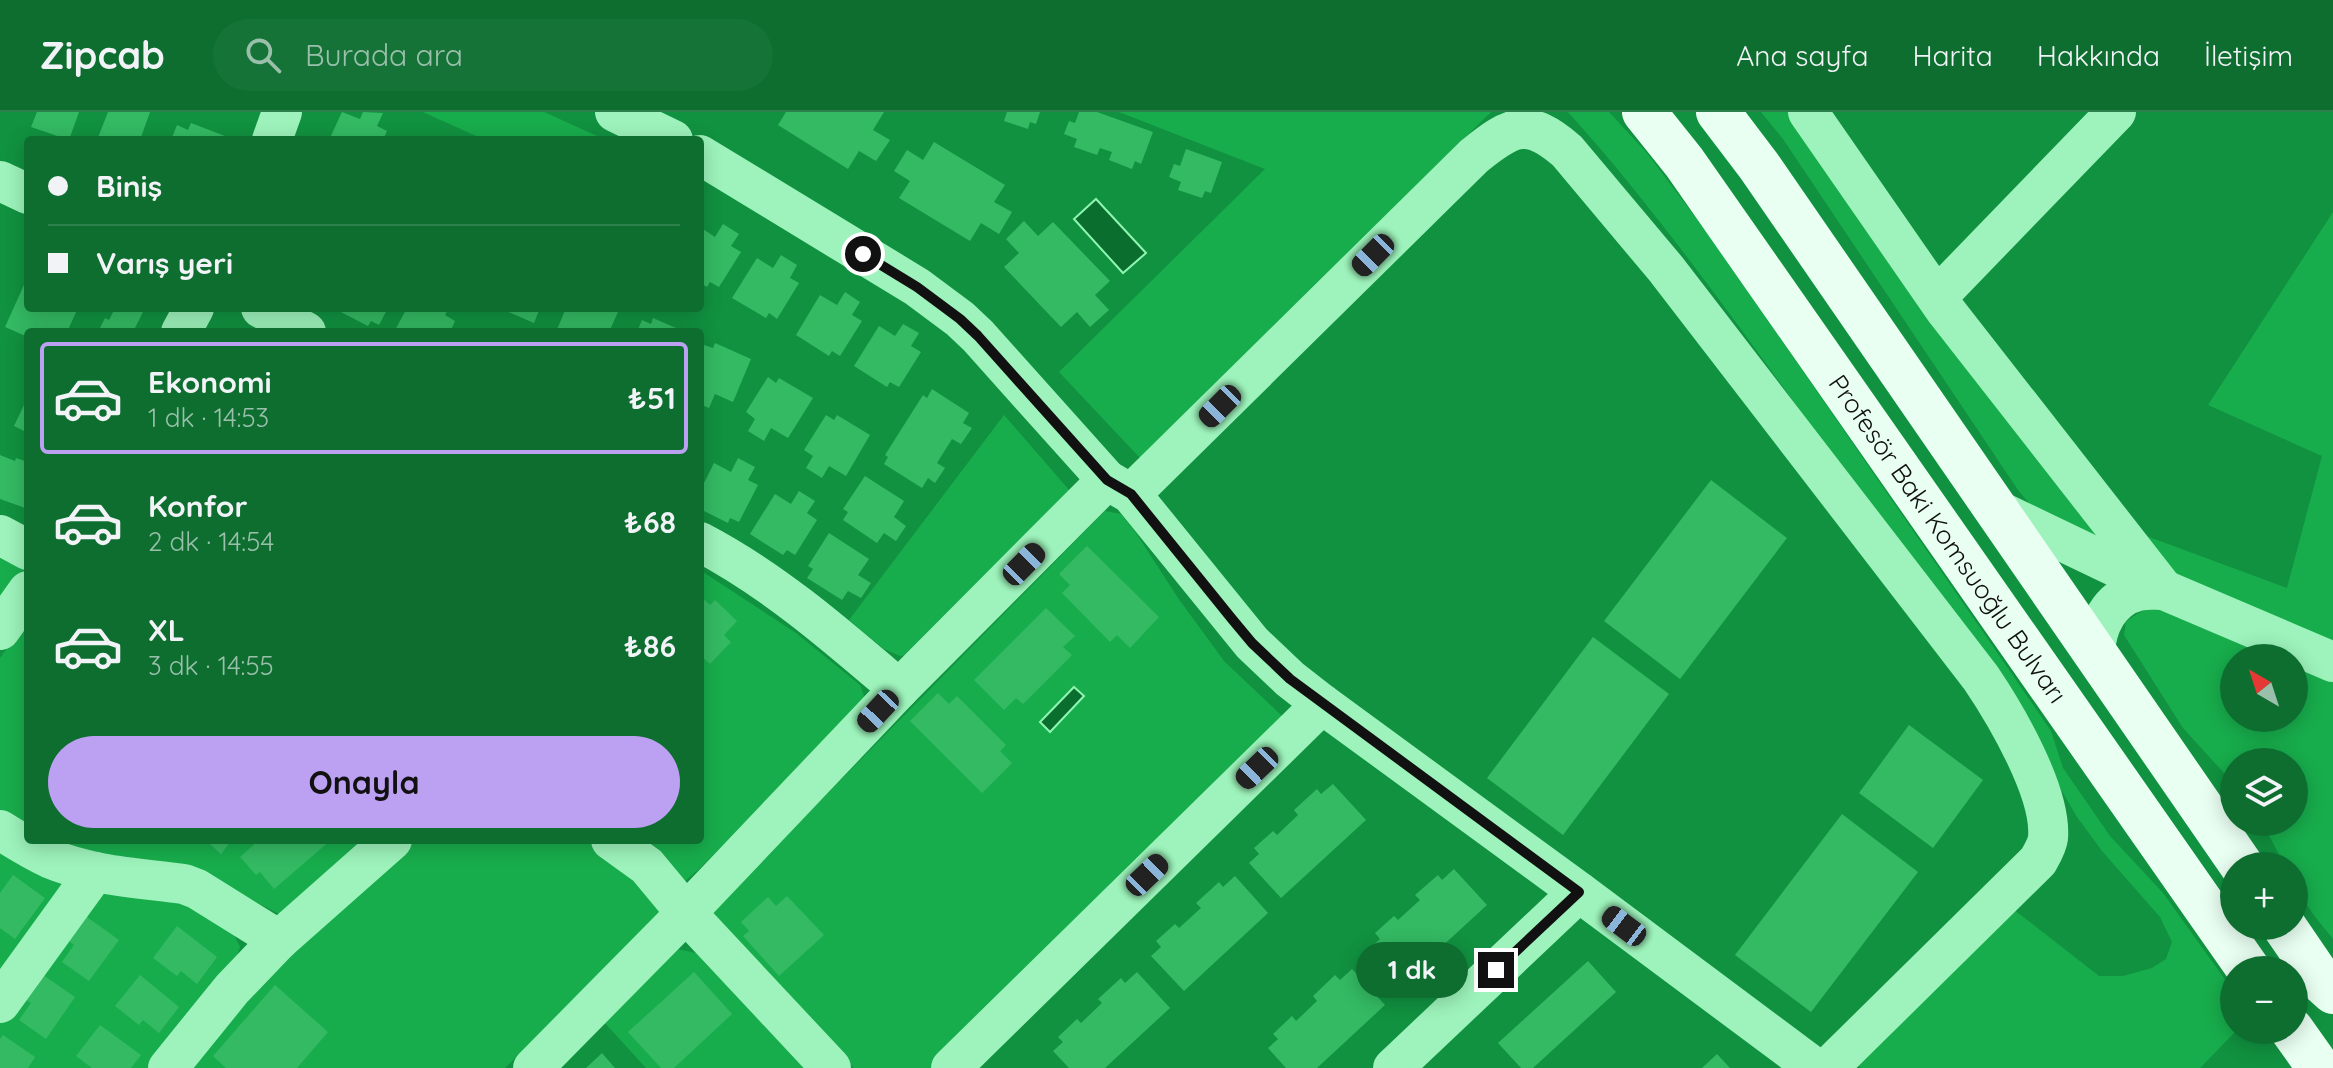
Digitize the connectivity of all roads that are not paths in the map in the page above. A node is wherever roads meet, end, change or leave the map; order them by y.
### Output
1 (282, 112) edge
2 (615, 112) edge
3 (1644, 112) edge
4 (1718, 112) edge
5 (1808, 112) edge
6 (2116, 112) edge
7 (273, 136) edge
8 (665, 136) edge
9 (704, 157) edge
10 (0, 181) edge
11 (24, 192) edge
12 (1937, 297) junction
13 (268, 312) edge
14 (298, 328) edge
15 (1119, 487) junction
16 (1995, 509) junction
17 (0, 535) edge
18 (704, 545) edge
19 (24, 548) edge
20 (2164, 590) junction
21 (24, 597) edge
22 (0, 630) edge
23 (2095, 653) junction
24 (2333, 662) edge
25 (899, 689) junction
26 (1322, 704) junction
27 (0, 830) edge
28 (24, 843) edge
29 (25, 844) edge
30 (387, 844) edge
31 (617, 844) edge
32 (2232, 852) edge
33 (95, 872) junction
34 (1579, 892) junction
35 (686, 913) junction
36 (279, 940) junction
37 (2294, 940) edge
38 (2239, 956) edge
39 (2333, 992) edge
40 (0, 1003) edge
41 (2302, 1044) edge
42 (168, 1068) edge
43 (533, 1068) edge
44 (831, 1068) edge
45 (951, 1068) edge
46 (1393, 1068) edge
47 (1815, 1068) edge
48 (1828, 1068) edge
49 (2319, 1068) edge

1 - 7 street
2 - 8 street
3 - 38 main road, Profesör Baki Komsuoğlu Bulvarı
4 - 16 main road
5 - 12 street
6 - 12 street
9 - 15 street
10 - 11 street
12 - 20 street
13 - 14 street
15 - 25 street
15 - 26 street
15 - 48 street
16 - 20 street
16 - 23 main road
17 - 19 street
18 - 25 street
20 - 23 street
20 - 24 street
21 - 22 street
23 - 32 main road
25 - 35 street
26 - 34 street
26 - 45 street
27 - 28 street
29 - 33 street
30 - 36 street
31 - 35 street
33 - 36 street
33 - 40 street
34 - 46 street
34 - 47 street
35 - 43 street
35 - 44 street
36 - 42 street
37 - 39 main road
41 - 49 main road

